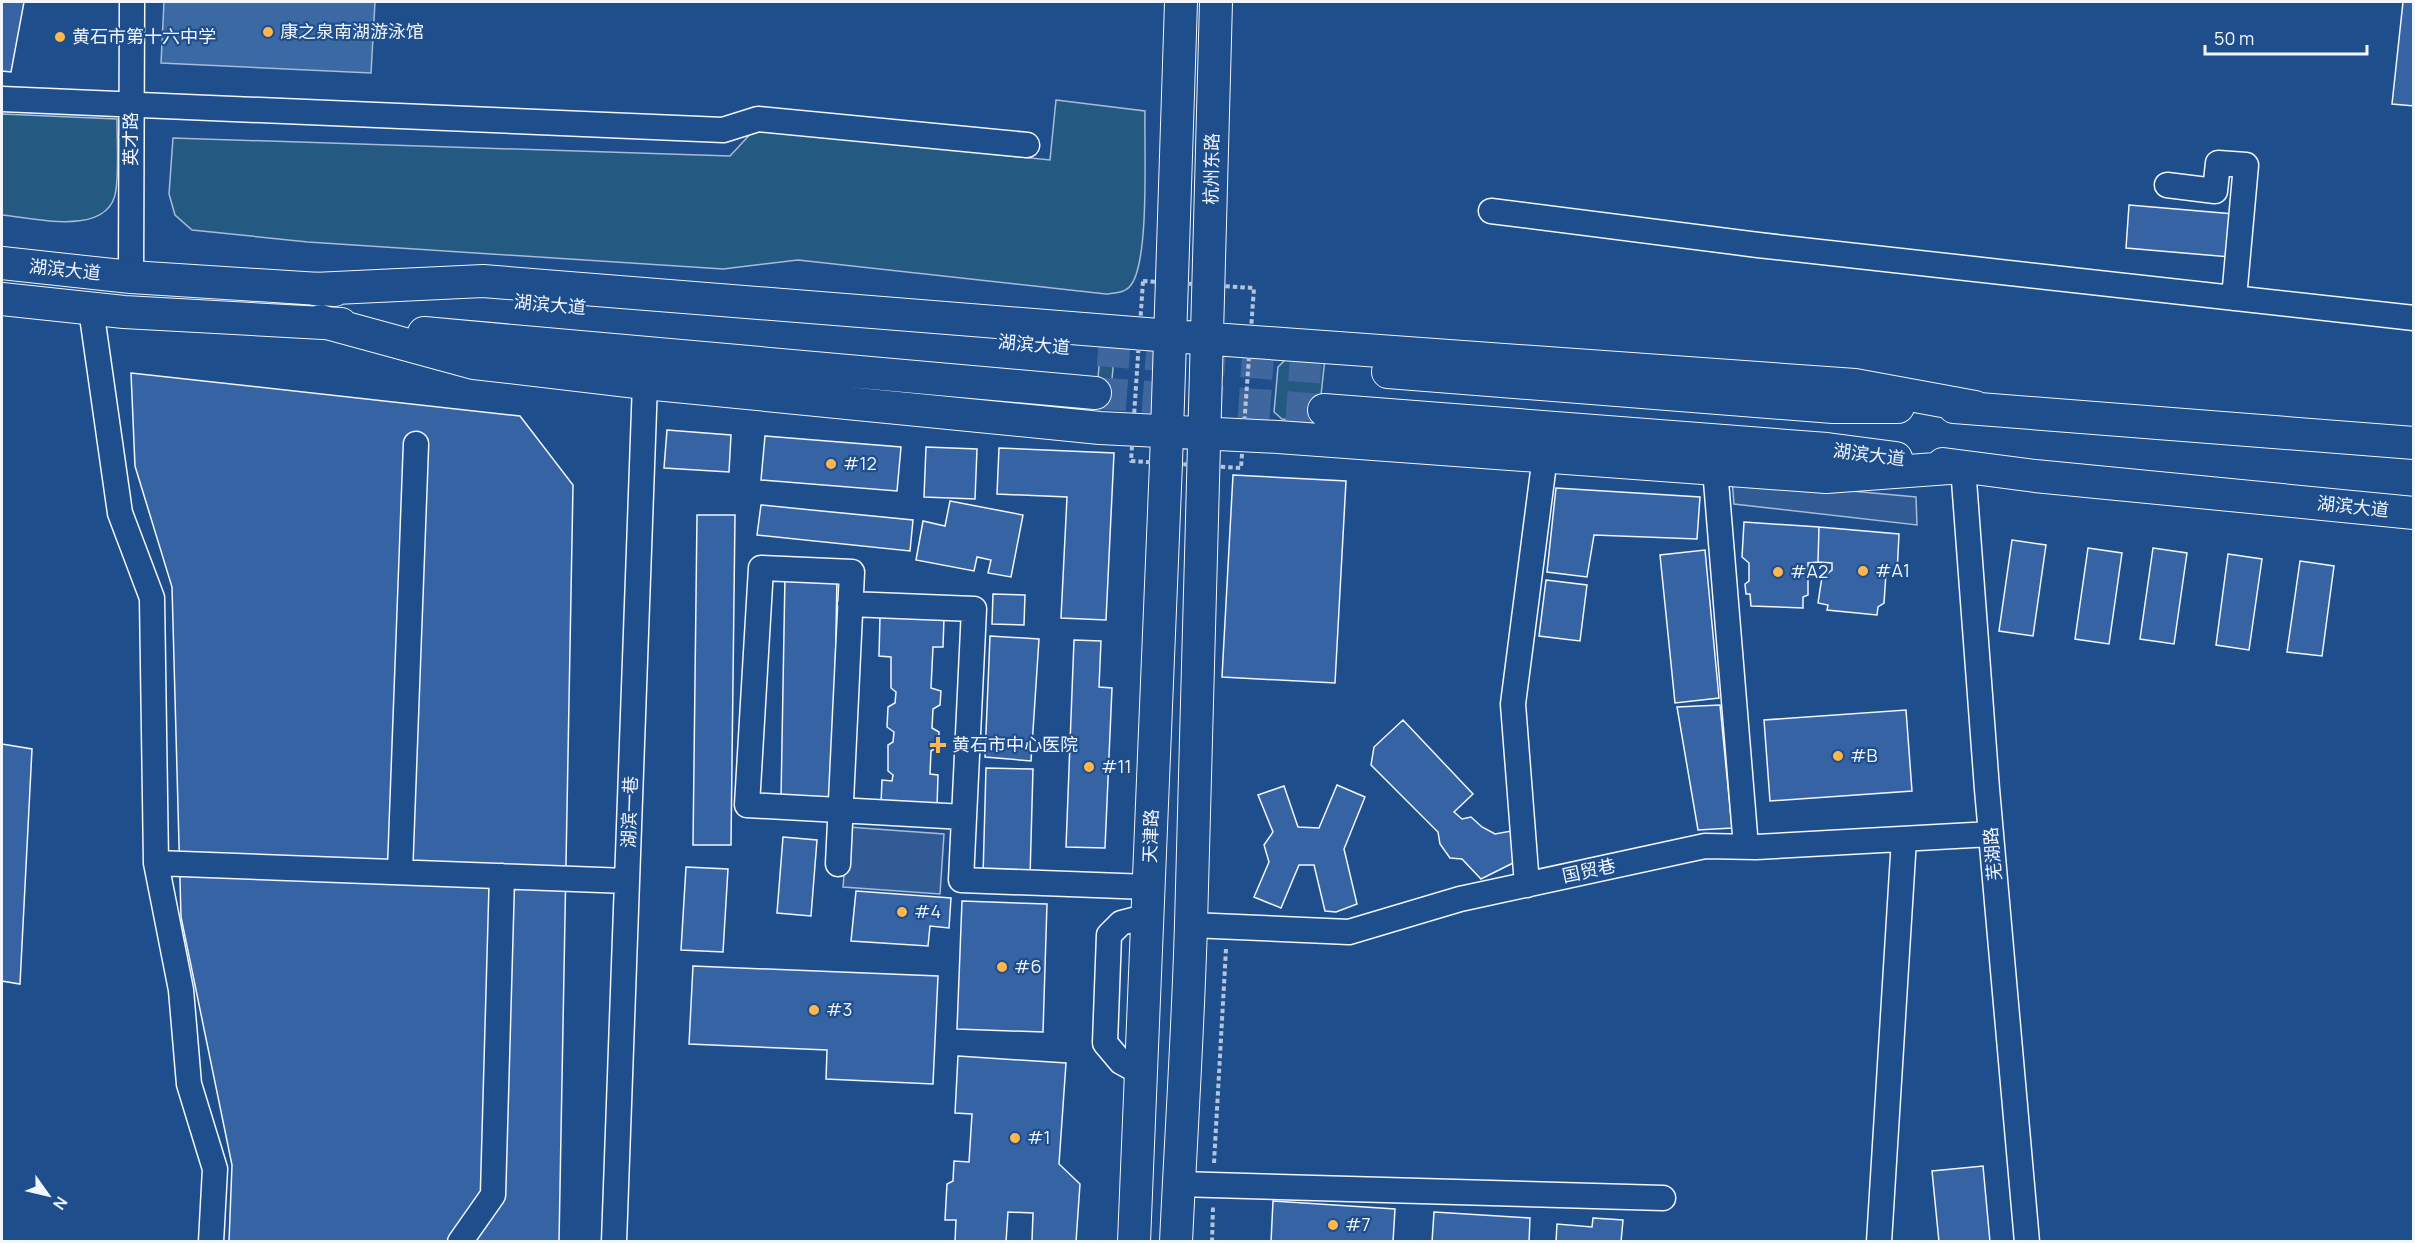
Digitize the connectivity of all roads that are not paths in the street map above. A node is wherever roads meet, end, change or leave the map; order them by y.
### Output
1 (132, 2) edge
2 (1181, 2) edge
3 (1216, 2) edge
4 (2, 99) edge
5 (131, 104) junction
6 (1027, 145) dead end
7 (2167, 185) dead end
8 (1491, 211) dead end
9 (2, 263) edge
10 (130, 277) junction
11 (314, 289) junction
12 (2234, 298) junction
13 (2, 299) edge
14 (91, 309) junction
15 (2414, 318) edge
16 (320, 321) junction
17 (1171, 336) junction
18 (1209, 337) junction
19 (1098, 350) tunnel mouth
20 (1328, 368) tunnel mouth
21 (645, 383) junction
22 (1095, 393) tunnel mouth
23 (1975, 407) junction
24 (1324, 410) tunnel mouth
25 (1167, 430) junction
26 (1207, 432) junction
27 (2414, 443) edge
28 (416, 444) dead end
29 (1545, 456) junction
30 (1964, 467) junction
31 (1715, 469) junction
32 (2414, 513) edge
33 (850, 604) junction
34 (841, 810) junction
35 (964, 817) junction
36 (1991, 834) junction
37 (1904, 839) junction
38 (1746, 847) junction
39 (156, 863) junction
40 (838, 864) dead end
41 (400, 873) junction
42 (502, 876) junction
43 (627, 881) junction
44 (1527, 885) junction
45 (1148, 902) junction
46 (1191, 925) junction
47 (1178, 1184) junction
48 (1663, 1198) dead end
49 (211, 1242) edge
50 (460, 1242) edge
51 (614, 1242) edge
52 (1134, 1242) edge
53 (1176, 1242) edge
54 (1879, 1242) edge
55 (2027, 1242) edge

1 - 5 street, 英才路
2 - 17 main road, 杭州东路
3 - 18 main road, 杭州东路
4 - 5 street
5 - 6 street
5 - 10 street, 英才路
7 - 12 street
8 - 12 street
9 - 10 main road, 湖滨大道
10 - 11 main road, 湖滨大道
11 - 17 main road
11 - 19 main road, 湖滨大道
12 - 15 street
13 - 14 main road, 湖滨大道
14 - 16 main road, 湖滨大道
14 - 39 street
16 - 21 main road
16 - 22 main road, 湖滨大道
17 - 18 main road
17 - 25 main road, 杭州东路
18 - 23 main road
18 - 26 main road, 杭州东路
20 - 23 main road
21 - 25 main road
21 - 43 street, 湖滨一巷
23 - 27 main road
24 - 30 main road, 湖滨大道
25 - 26 main road
25 - 45 main road, 天津路
26 - 29 main road
26 - 46 main road
28 - 41 street
29 - 31 main road
29 - 44 street
30 - 31 main road
30 - 32 main road, 湖滨大道
30 - 36 street, 芜湖路
31 - 38 street
33 - 34 street
33 - 34 street
33 - 35 street
34 - 35 street
34 - 40 street
35 - 45 street
36 - 37 street, 国贸巷
36 - 55 street, 芜湖路
37 - 38 street, 国贸巷
37 - 54 street
38 - 44 street, 国贸巷
39 - 41 street
39 - 49 street
41 - 42 street
42 - 43 street
42 - 50 street
43 - 51 street, 湖滨一巷
44 - 46 street, 国贸巷
45 - 52 main road, 天津路
46 - 47 main road
47 - 48 street
47 - 53 main road

